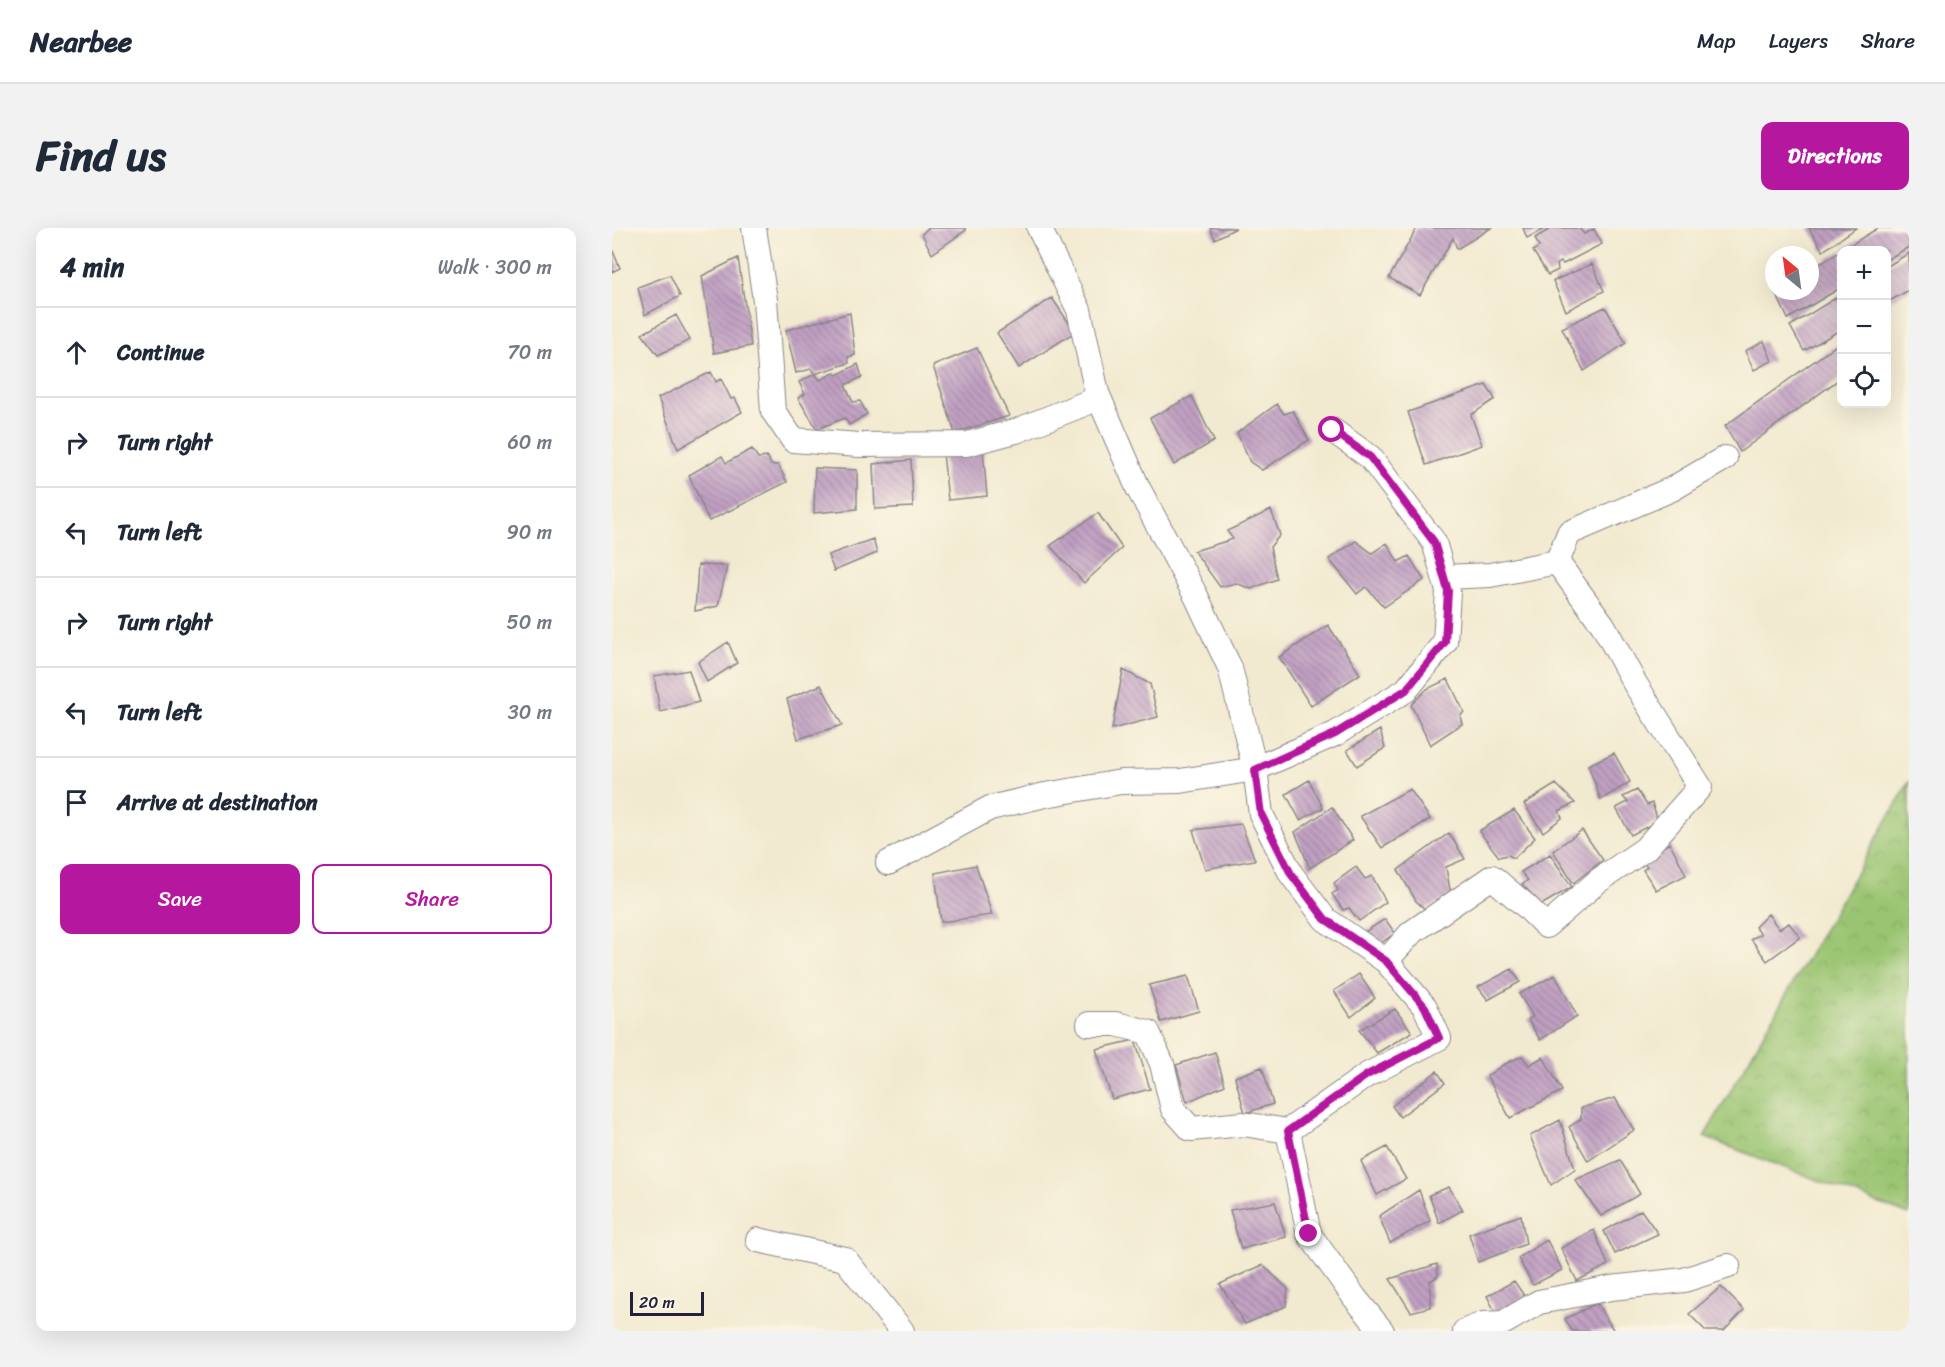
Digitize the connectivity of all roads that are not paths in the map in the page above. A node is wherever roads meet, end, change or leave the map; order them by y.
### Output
1 (754, 228) edge
2 (1039, 228) edge
3 (1099, 398) junction
4 (1332, 430) dead end
5 (1725, 458) dead end
6 (1557, 562) junction
7 (1444, 577) junction
8 (1255, 770) junction
9 (888, 863) dead end
10 (1386, 961) junction
11 (1089, 1024) dead end
12 (1288, 1131) junction
13 (758, 1240) dead end
14 (1728, 1266) dead end
15 (902, 1331) edge
16 (1382, 1331) edge
17 (1465, 1331) edge

1 - 3 street
2 - 3 street
3 - 8 street
4 - 7 street
5 - 6 street
6 - 7 street
6 - 10 street
7 - 8 street
8 - 9 street
8 - 10 street
10 - 12 street
11 - 12 street
12 - 16 street
13 - 15 street
14 - 17 street

